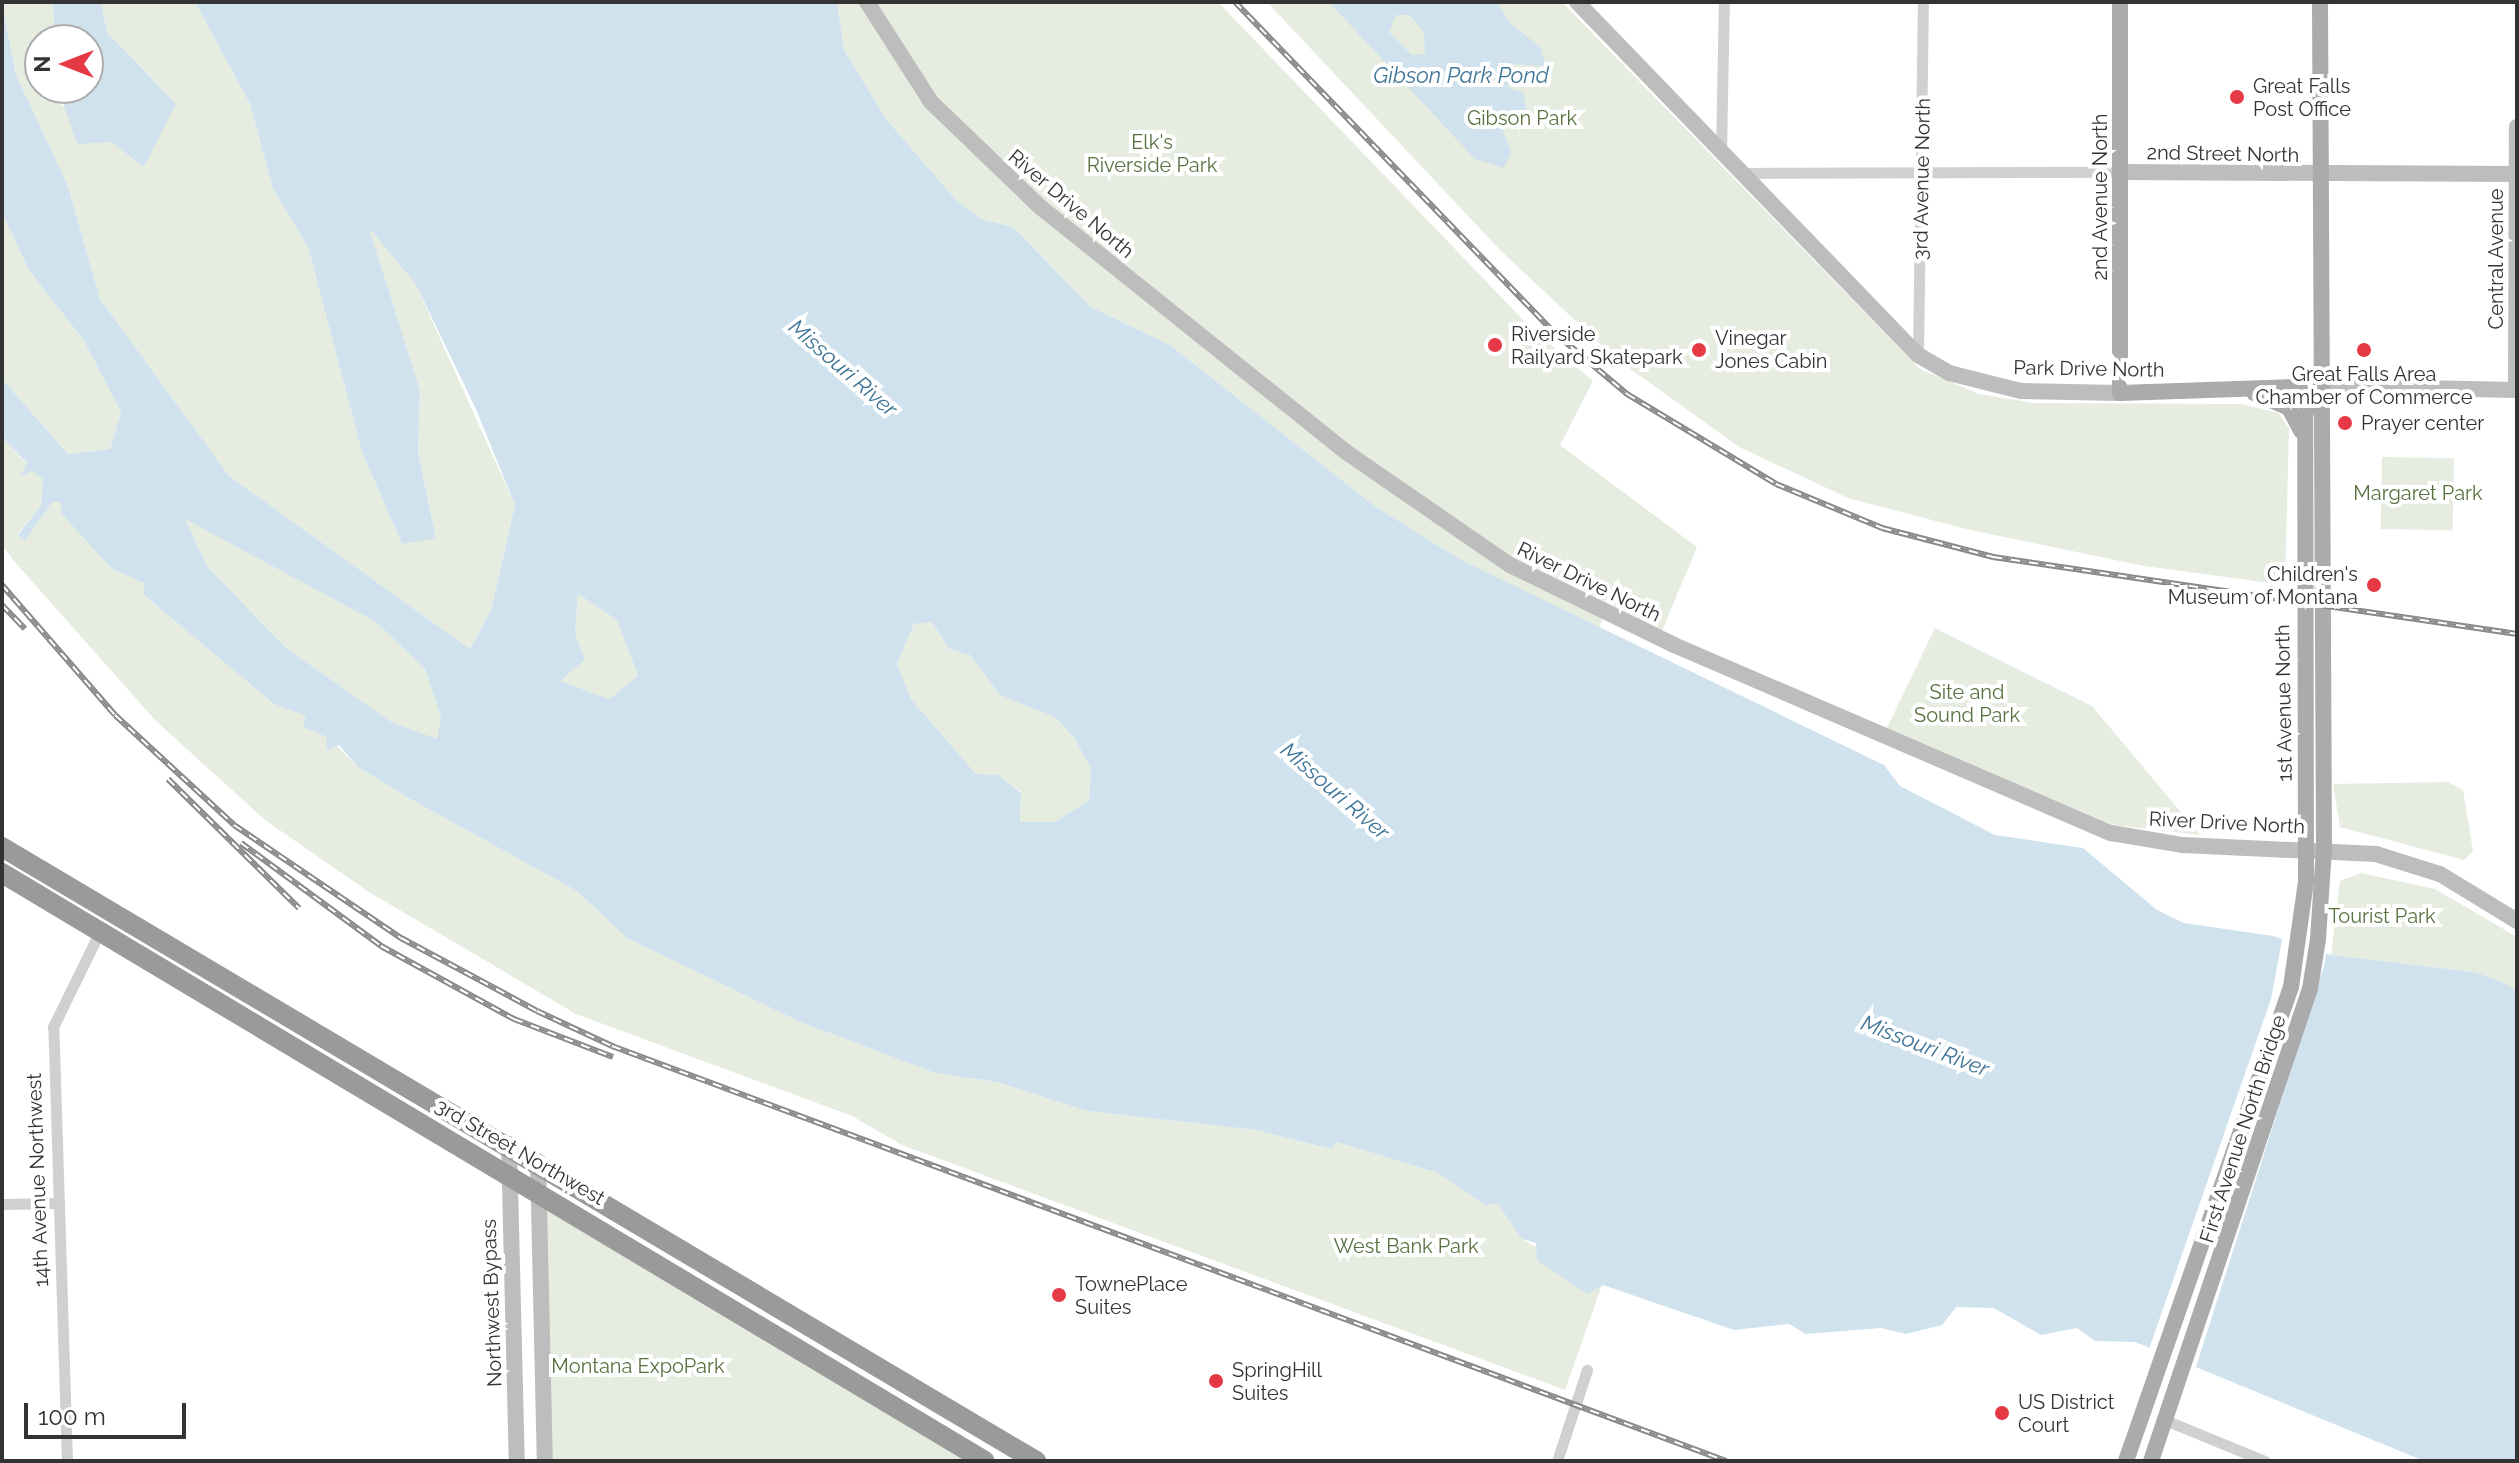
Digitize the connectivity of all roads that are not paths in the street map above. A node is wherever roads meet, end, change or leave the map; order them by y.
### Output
1 (867, 2) edge
2 (1577, 2) edge
3 (1724, 2) edge
4 (1923, 2) edge
5 (2120, 2) edge
6 (2320, 2) edge
7 (2517, 127) edge
8 (1720, 157) junction
9 (2120, 172) junction
10 (1737, 173) junction
11 (1922, 173) junction
12 (2517, 174) edge
13 (2319, 176) junction
14 (1918, 355) junction
15 (2321, 386) junction
16 (2239, 389) junction
17 (2517, 390) edge
18 (2120, 393) junction
19 (2305, 444) junction
20 (2, 847) edge
21 (2307, 847) junction
22 (2324, 848) junction
23 (2, 873) edge
24 (2306, 881) joint
25 (2324, 882) joint
26 (111, 912) junction
27 (2517, 921) edge
28 (100, 931) junction
29 (509, 1144) junction
30 (538, 1161) junction
31 (509, 1179) junction
32 (540, 1198) junction
33 (58, 1203) junction
34 (2, 1204) edge
35 (1587, 1370) dead end
36 (2165, 1420) junction
37 (67, 1461) edge
38 (517, 1461) edge
39 (545, 1461) edge
40 (985, 1461) edge
41 (1036, 1461) edge
42 (1557, 1461) edge
43 (2126, 1461) edge
44 (2151, 1461) edge
45 (2265, 1461) edge

1 - 21 main road, River Drive North
2 - 8 main road, Park Drive North
3 - 8 street
4 - 11 street, 3rd Avenue North
5 - 9 main road, 2nd Avenue North
6 - 13 main road, 1st Avenue North
7 - 12 main road, Central Avenue
8 - 10 main road, Park Drive North
9 - 11 street, 2nd Street North
9 - 13 main road, 2nd Street North
9 - 18 main road, 2nd Avenue North
10 - 11 street, 2nd Street North
10 - 14 main road, Park Drive North
11 - 14 street, 3rd Avenue North
12 - 13 main road, 2nd Street North
12 - 17 main road, Central Avenue
13 - 15 main road, 1st Avenue North
14 - 18 main road, Park Drive North
15 - 16 main road, Park Drive North
15 - 17 main road, Park Drive North
15 - 19 main road, 1st Avenue North
15 - 22 main road, 1st Avenue North
16 - 18 main road, Park Drive North
16 - 19 main road
19 - 21 main road, 1st Avenue North
20 - 26 highway, 3rd Street Northwest
21 - 22 main road, River Drive North
21 - 24 main road, 1st Avenue North
22 - 25 main road, 1st Avenue North
22 - 27 main road, River Drive North
23 - 28 highway, 3rd Street Northwest
24 - 43 main road, First Avenue North Bridge
25 - 36 main road, First Avenue North Bridge
26 - 28 main road, 14th Avenue Northwest
26 - 29 highway, 3rd Street Northwest
28 - 31 highway, 3rd Street Northwest
28 - 33 street, 14th Avenue Northwest
29 - 30 highway, 3rd Street Northwest
29 - 31 main road, Northwest Bypass
30 - 32 main road
30 - 41 highway, 3rd Street Northwest
31 - 32 highway, 3rd Street Northwest
31 - 38 main road, Northwest Bypass
32 - 39 main road
32 - 40 highway, 3rd Street Northwest
33 - 34 street
33 - 37 street, 14th Avenue Northwest
35 - 42 street
36 - 44 main road, First Avenue North Bridge
36 - 45 street

